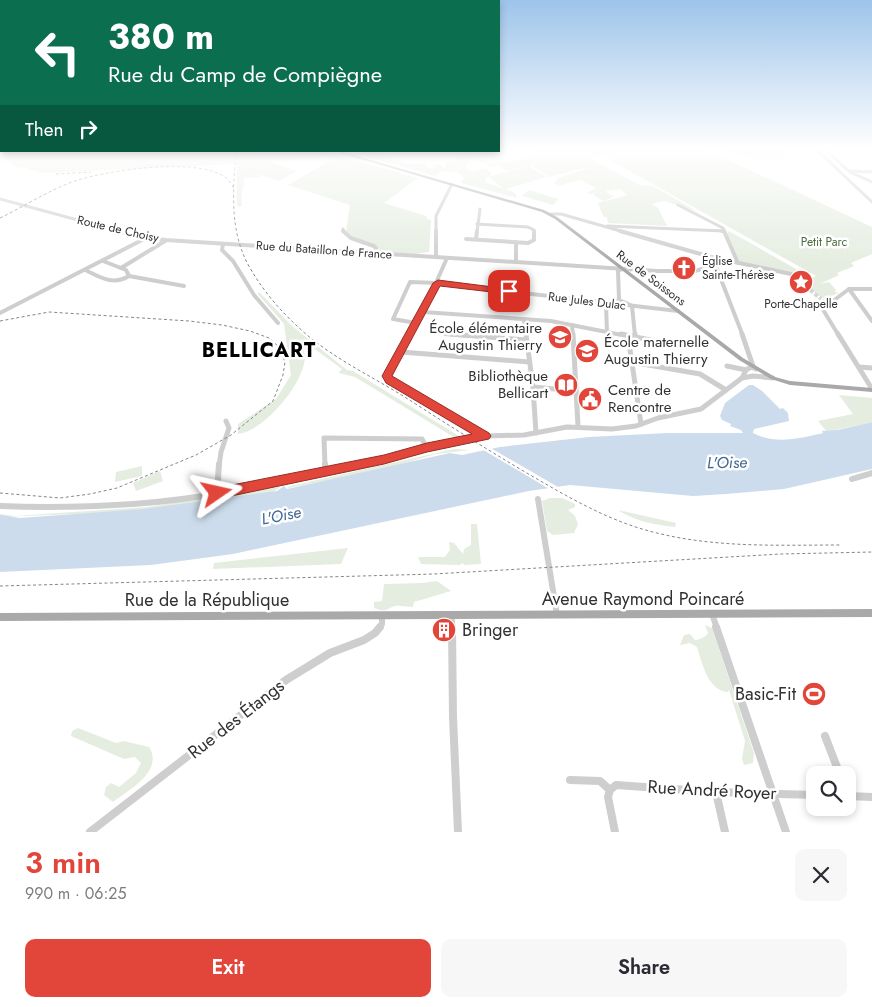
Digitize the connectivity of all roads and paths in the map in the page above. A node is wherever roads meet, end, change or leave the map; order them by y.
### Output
1 (450, 188) edge
2 (465, 188) edge
3 (857, 188) edge
4 (0, 199) edge
5 (872, 202) edge
6 (678, 206) dead end
7 (480, 210) dead end
8 (551, 215) junction
9 (477, 224) junction
10 (602, 226) junction
11 (343, 230) dead end
12 (724, 231) junction
13 (146, 238) junction
14 (466, 239) dead end
15 (476, 239) junction
16 (166, 240) junction
17 (516, 242) junction
18 (213, 244) junction
19 (223, 244) junction
20 (239, 245) joint
21 (222, 250) junction
22 (375, 253) junction
23 (438, 257) junction
24 (711, 257) junction
25 (447, 258) junction
26 (102, 261) junction
27 (516, 262) junction
28 (738, 263) junction
29 (716, 265) junction
30 (121, 268) junction
31 (622, 269) junction
32 (84, 270) junction
33 (129, 276) junction
34 (801, 282) tunnel mouth
35 (438, 283) junction
36 (184, 286) dead end
37 (849, 289) junction
38 (872, 289) edge
39 (619, 299) junction
40 (607, 303) junction
41 (632, 306) junction
42 (678, 311) junction
43 (423, 312) junction
44 (0, 313) edge
45 (524, 320) junction
46 (872, 321) edge
47 (278, 323) dead end
48 (416, 323) junction
49 (572, 326) junction
50 (607, 332) junction
51 (445, 334) dead end
52 (628, 336) junction
53 (635, 337) junction
54 (526, 340) junction
55 (660, 342) dead end
56 (401, 352) junction
57 (741, 359) junction
58 (529, 362) junction
59 (631, 362) junction
60 (727, 366) dead end
61 (859, 367) junction
62 (872, 368) edge
63 (758, 369) junction
64 (746, 370) junction
65 (753, 376) junction
66 (742, 378) junction
67 (773, 378) junction
68 (533, 387) junction
69 (726, 390) junction
70 (872, 390) edge
71 (576, 392) junction
72 (226, 421) dead end
73 (641, 424) junction
74 (578, 426) junction
75 (536, 433) junction
76 (485, 436) junction
77 (427, 448) junction
78 (326, 472) junction
79 (872, 473) edge
80 (852, 479) dead end
81 (217, 482) junction
82 (217, 493) junction
83 (205, 495) junction
84 (538, 499) dead end
85 (0, 506) edge
86 (872, 613) edge
87 (712, 614) junction
88 (557, 615) junction
89 (382, 616) junction
90 (414, 616) joint
91 (452, 616) junction
92 (0, 617) edge
93 (825, 736) dead end
94 (837, 766) edge
95 (570, 780) dead end
96 (610, 790) junction
97 (716, 792) junction
98 (772, 794) junction
99 (806, 795) edge
100 (856, 796) edge
101 (872, 797) edge
102 (90, 832) edge
103 (458, 832) edge
104 (615, 832) edge
105 (725, 832) edge
106 (786, 832) edge

1 - 23 street
2 - 8 main road, Rue de Soissons
3 - 5 street
4 - 13 street, Route de Choisy
6 - 12 street
7 - 9 street
8 - 10 street
8 - 31 main road, Rue de Soissons
9 - 15 street
9 - 17 street
10 - 12 street
10 - 24 street
11 - 22 street
12 - 28 street
13 - 16 street, Route de Choisy
13 - 26 street
14 - 15 street
15 - 17 street
16 - 18 street, Route de Choisy
16 - 30 street
17 - 27 street
18 - 19 street, Route de Choisy
18 - 21 street
19 - 20 street, Route de Choisy
19 - 21 street
20 - 22 street, Rue du Bataillon de France
21 - 47 street
22 - 23 street, Rue du Bataillon de France
23 - 25 street, Rue du Bataillon de France
24 - 28 street
24 - 29 street
25 - 27 street, Rue du Bataillon de France
25 - 35 street
26 - 30 street
26 - 32 street
27 - 31 street, Rue du Bataillon de France
28 - 34 street
29 - 31 street, Rue du Bataillon de France
29 - 63 street
30 - 33 street
31 - 39 street
31 - 42 main road, Rue de Soissons
32 - 33 street
32 - 44 street
33 - 36 street
35 - 40 street, Rue Jules Dulac
35 - 43 street
35 - 48 street, Rue Jules Dulac
37 - 38 street
37 - 46 street
37 - 61 street
39 - 40 street
39 - 41 street
40 - 41 street, Rue Jules Dulac
40 - 50 street
41 - 42 street, Rue Jules Dulac
41 - 53 street
42 - 57 main road, Rue de Soissons
43 - 45 street
43 - 48 street
45 - 49 street
45 - 54 street
48 - 56 street
49 - 50 street
49 - 71 street
50 - 52 street
51 - 54 street
52 - 53 street
52 - 59 street
53 - 55 street
54 - 58 street
56 - 58 street
56 - 76 street
57 - 63 main road, Rue de Soissons
57 - 64 street
58 - 68 street
59 - 69 street
59 - 73 street
60 - 64 street
61 - 62 street
61 - 70 street
63 - 64 street
63 - 67 main road
64 - 65 street
64 - 66 street
65 - 66 street
65 - 67 street
66 - 69 street
67 - 70 main road
68 - 71 street
68 - 75 street
69 - 73 street
71 - 74 street
72 - 81 street
73 - 74 street
74 - 75 street
75 - 76 street
76 - 77 street
77 - 78 street
77 - 78 street
78 - 82 street
79 - 80 street
81 - 82 street
81 - 83 street
82 - 83 street
83 - 85 street
84 - 88 street
86 - 87 main road, Avenue Raymond Poincaré
87 - 88 main road, Avenue Raymond Poincaré
87 - 98 street
88 - 91 main road, Avenue Raymond Poincaré
89 - 90 main road, Rue de la République
89 - 92 main road, Rue de la République
89 - 102 street, Rue des Étangs
90 - 91 main road, Avenue Raymond Poincaré
91 - 103 street
93 - 94 street
95 - 96 street
96 - 97 street, Rue André Royer
96 - 104 street
97 - 98 street, Rue André Royer
97 - 105 street
98 - 99 street, Rue André Royer
98 - 106 street
100 - 101 street

